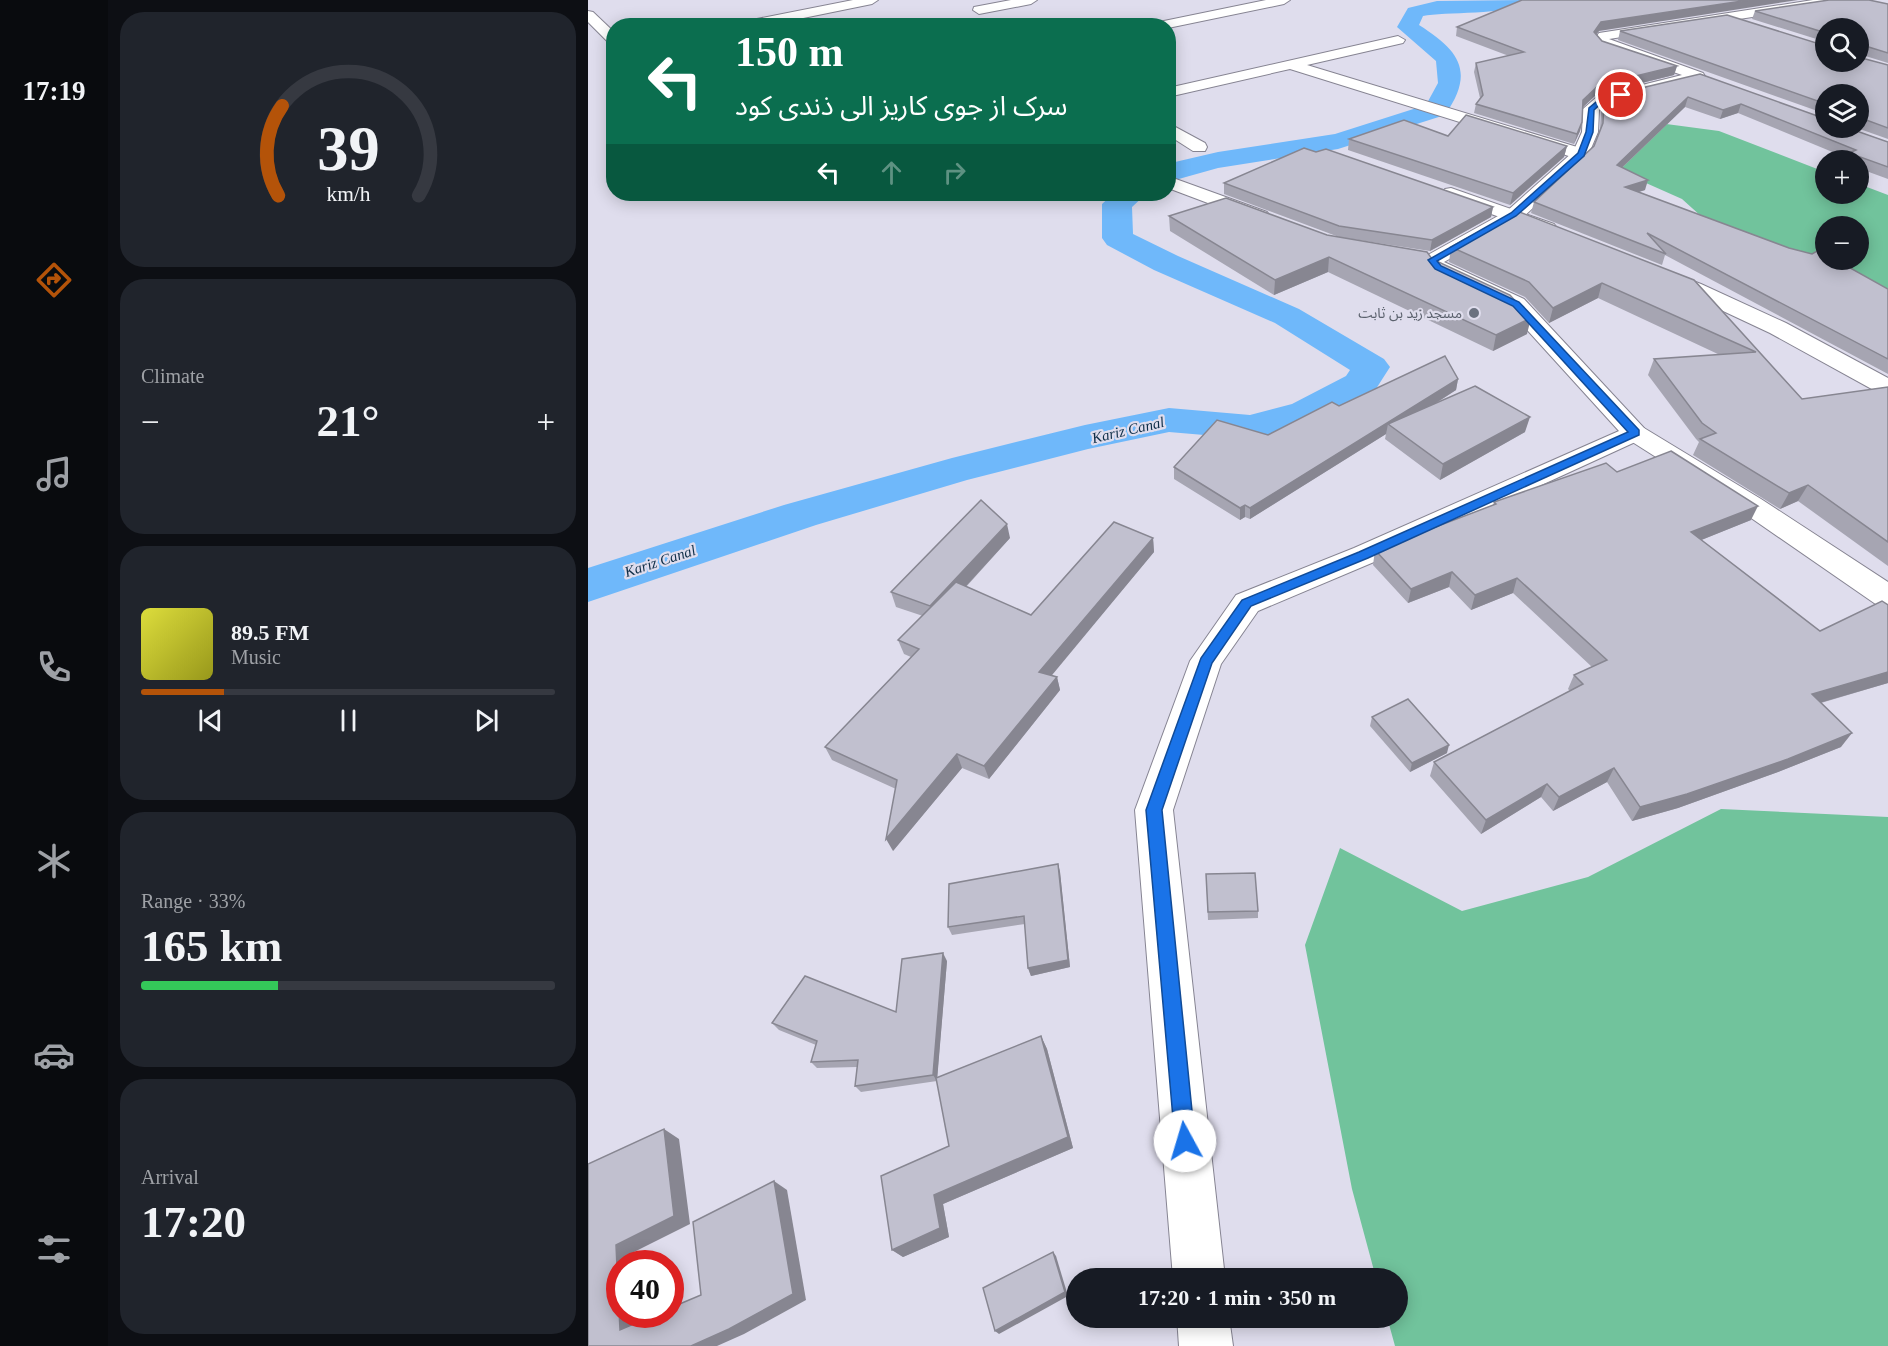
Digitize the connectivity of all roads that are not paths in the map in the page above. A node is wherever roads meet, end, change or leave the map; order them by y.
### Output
1 (872, 0) edge
2 (1031, 0) edge
3 (1284, 0) edge
4 (1837, 0) edge
5 (588, 15) edge
6 (782, 18) edge
7 (992, 18) edge
8 (1176, 22) edge
9 (606, 32) edge
10 (1398, 40) dead end
11 (1291, 65) junction
12 (1176, 91) edge
13 (1176, 133) edge
14 (1198, 147) dead end
15 (1581, 154) junction
16 (1176, 184) edge
17 (1437, 188) edge
18 (1514, 215) junction
19 (1283, 225) edge
20 (1569, 237) edge
21 (1646, 268) edge
22 (1888, 388) edge
23 (1635, 432) junction
24 (1888, 597) edge
25 (1198, 1268) edge
26 (1204, 1328) edge
27 (1206, 1346) edge

1 - 6 street
2 - 7 street
3 - 8 street
4 - 15 street
5 - 9 street
10 - 11 street
11 - 12 street
11 - 15 street
13 - 14 street
15 - 18 street
16 - 19 street
17 - 18 street
18 - 20 street
18 - 23 street
21 - 22 street
23 - 24 street
23 - 25 street
26 - 27 street

